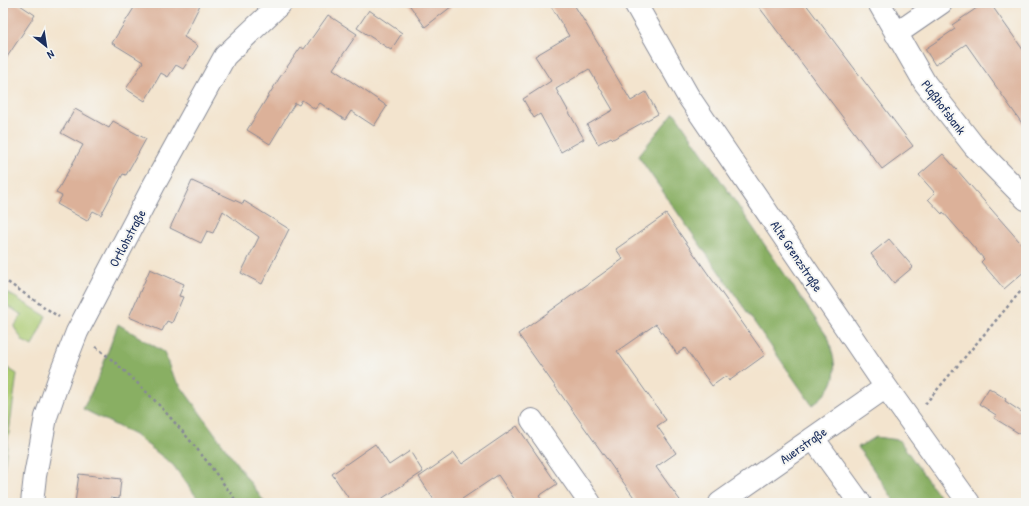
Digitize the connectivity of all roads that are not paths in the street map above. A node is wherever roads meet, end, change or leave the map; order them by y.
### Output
1 (281, 3) edge
2 (635, 3) edge
3 (879, 3) edge
4 (941, 3) edge
5 (896, 34) junction
6 (1026, 199) edge
7 (886, 386) junction
8 (532, 420) dead end
9 (813, 438) junction
10 (32, 503) edge
11 (590, 503) edge
12 (720, 503) edge
13 (860, 503) edge
14 (969, 503) edge

1 - 10 street, Ortlohstraße
2 - 7 street, Alte Grenzstraße
3 - 5 street, Plaßhofsbank
4 - 5 street
5 - 6 street, Plaßhofsbank
7 - 9 street, Auerstraße
7 - 14 street, Alte Grenzstraße
8 - 11 street
9 - 12 street, Auerstraße
9 - 13 street

